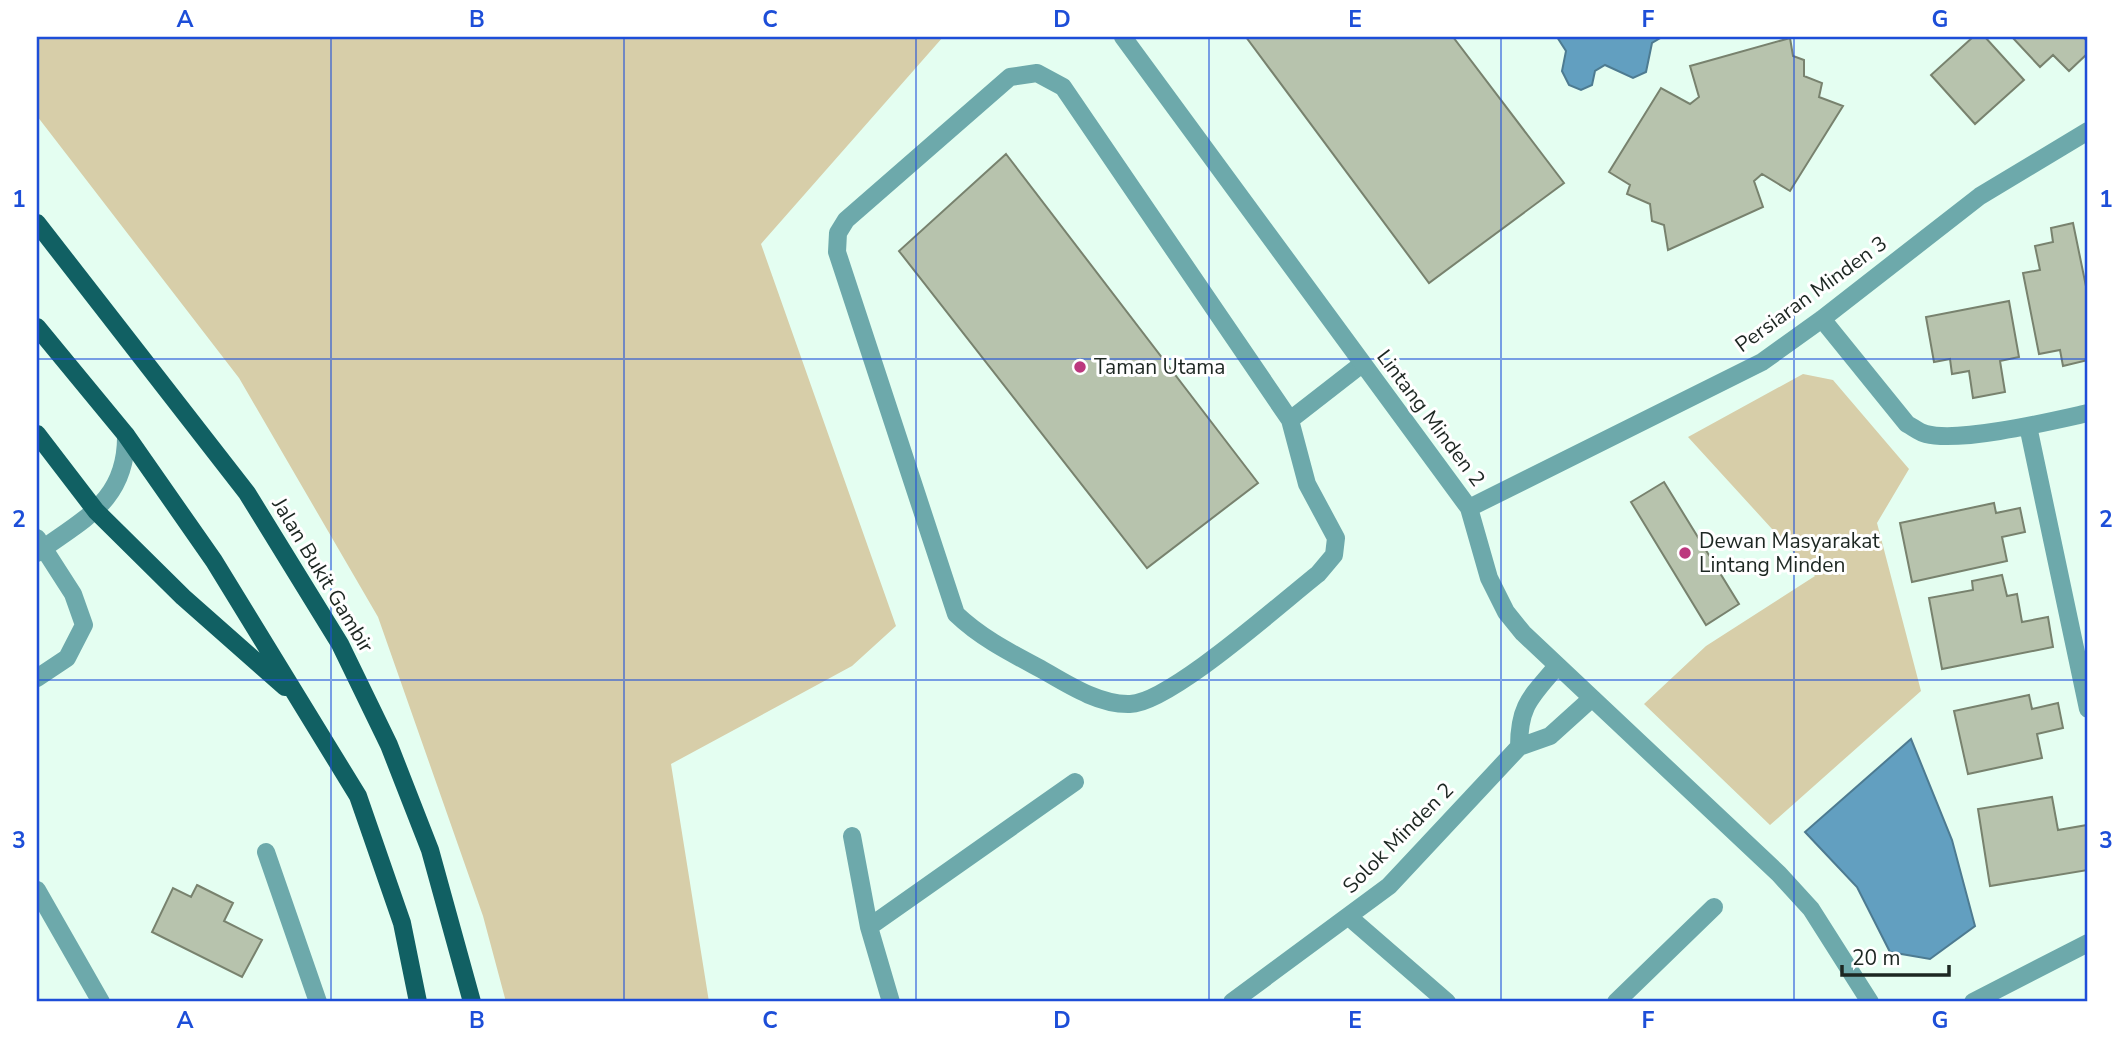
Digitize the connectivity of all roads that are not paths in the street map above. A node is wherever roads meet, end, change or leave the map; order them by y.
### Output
1 (1123, 37) edge
2 (2088, 131) edge
3 (37, 223) edge
4 (1822, 319) junction
5 (37, 327) edge
6 (1362, 364) junction
7 (2088, 413) edge
8 (1290, 419) junction
9 (2028, 425) junction
10 (37, 434) edge
11 (126, 435) junction
12 (1469, 508) junction
13 (96, 511) junction
14 (39, 547) edge
15 (1557, 666) junction
16 (37, 678) edge
17 (1591, 699) junction
18 (300, 700) junction
19 (2088, 707) edge
20 (1519, 747) junction
21 (1075, 782) dead end
22 (852, 836) dead end
23 (267, 852) dead end
24 (37, 890) edge
25 (1714, 907) dead end
26 (1349, 917) junction
27 (869, 928) junction
28 (2088, 943) edge
29 (101, 1002) edge
30 (318, 1002) edge
31 (418, 1002) edge
32 (472, 1002) edge
33 (891, 1002) edge
34 (1232, 1002) edge
35 (1447, 1002) edge
36 (1616, 1002) edge
37 (1870, 1002) edge
38 (1973, 1002) edge

1 - 6 street, Lintang Minden 2
2 - 4 street, Persiaran Minden 3
3 - 32 main road, Jalan Bukit Gambir
4 - 9 street
4 - 12 street, Persiaran Minden 3
5 - 11 main road
6 - 8 street
6 - 12 street, Lintang Minden 2
7 - 9 street
8 - 8 street
9 - 19 street
10 - 13 main road
11 - 13 street
11 - 18 main road
12 - 15 street, Lintang Minden 2
13 - 14 street
13 - 18 main road
14 - 16 street
15 - 17 street, Lintang Minden 2
15 - 20 street
17 - 20 street, Solok Minden 2
17 - 37 street, Lintang Minden 2
18 - 31 main road
20 - 26 street, Solok Minden 2
21 - 27 street
22 - 27 street
23 - 30 street
24 - 29 street
25 - 36 street
26 - 34 street, Solok Minden 2
26 - 35 street
27 - 33 street
28 - 38 street

